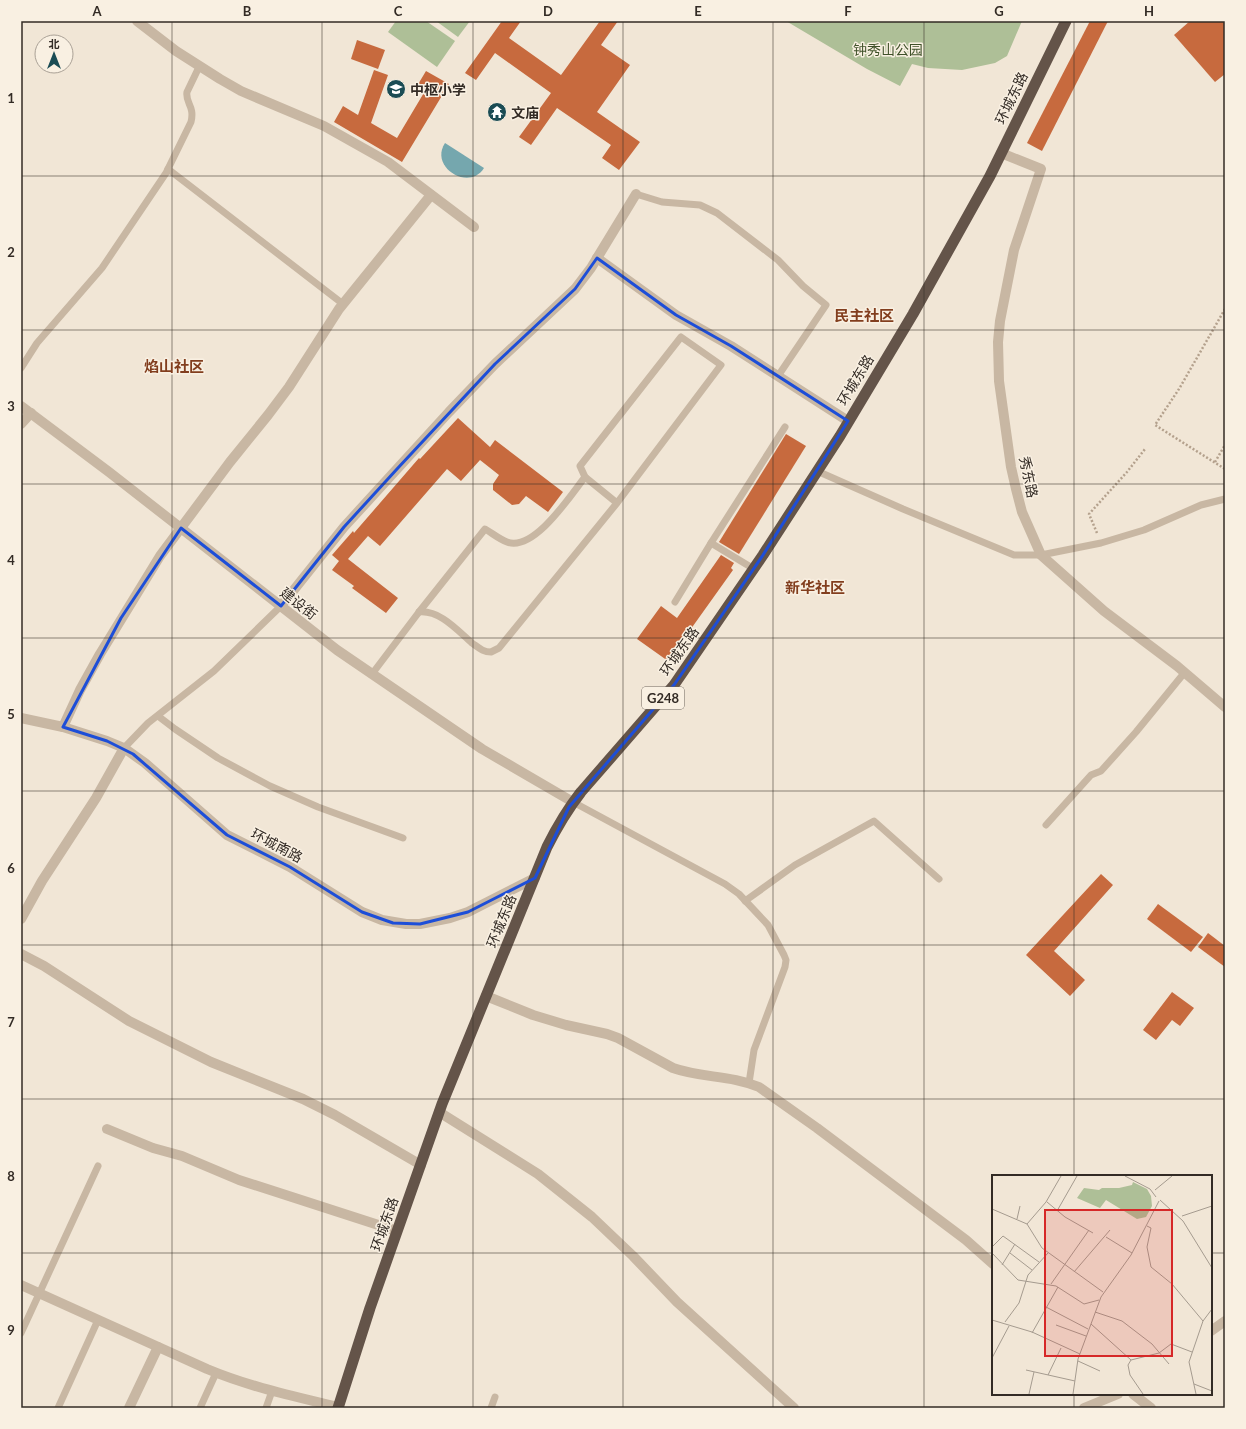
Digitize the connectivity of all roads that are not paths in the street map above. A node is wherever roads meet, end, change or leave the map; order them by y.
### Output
1 (137, 21) edge
2 (1066, 21) edge
3 (198, 67) junction
4 (1001, 153) junction
5 (168, 169) junction
6 (636, 194) joint
7 (431, 195) junction
8 (474, 227) dead end
9 (597, 258) junction
10 (344, 304) junction
11 (21, 368) edge
12 (778, 376) junction
13 (21, 406) edge
14 (31, 414) junction
15 (848, 421) junction
16 (21, 424) edge
17 (785, 427) dead end
18 (817, 471) junction
19 (585, 477) junction
20 (1225, 499) edge
21 (617, 503) junction
22 (181, 528) junction
23 (711, 543) junction
24 (1041, 555) junction
25 (754, 569) junction
26 (676, 602) dead end
27 (281, 606) junction
28 (419, 612) junction
29 (1185, 672) junction
30 (372, 674) junction
31 (1225, 707) edge
32 (158, 716) junction
33 (21, 718) edge
34 (63, 728) junction
35 (124, 748) junction
36 (573, 802) junction
37 (1046, 825) dead end
38 (403, 838) dead end
39 (534, 878) junction
40 (939, 879) dead end
41 (745, 901) junction
42 (21, 919) edge
43 (21, 954) edge
44 (486, 996) junction
45 (748, 1082) junction
46 (439, 1112) junction
47 (107, 1129) dead end
48 (421, 1165) junction
49 (98, 1166) dead end
50 (398, 1231) junction
51 (992, 1263) edge
52 (21, 1285) edge
53 (39, 1293) junction
54 (98, 1320) junction
55 (1225, 1321) edge
56 (1212, 1331) edge
57 (21, 1333) edge
58 (158, 1347) junction
59 (216, 1373) junction
60 (272, 1391) junction
61 (1116, 1395) edge
62 (1133, 1395) edge
63 (495, 1397) dead end
64 (338, 1407) edge
65 (58, 1408) edge
66 (129, 1408) edge
67 (200, 1408) edge
68 (266, 1408) edge
69 (491, 1408) edge
70 (794, 1408) edge
71 (1084, 1408) edge
72 (1151, 1408) edge

1 - 3 street
2 - 4 highway, 环城东路 / G248
3 - 5 lane
3 - 7 street
4 - 15 highway, 环城东路 / G248
4 - 24 street, 秀东路
5 - 10 lane
5 - 11 lane
6 - 9 street
6 - 12 lane
7 - 8 street
7 - 10 street
9 - 12 street
9 - 27 street
10 - 22 street
12 - 15 street
13 - 14 street, 建设街
14 - 16 street
14 - 22 street, 建设街
15 - 18 highway, 环城东路 / G248
17 - 23 lane
18 - 24 lane
18 - 25 highway, 环城东路 / G248
19 - 21 lane
19 - 21 lane
19 - 28 lane
20 - 24 lane
21 - 28 lane
22 - 27 street, 建设街
22 - 34 street
23 - 25 lane
23 - 26 lane
24 - 29 street, 秀东路
25 - 36 highway, 环城东路 / G248
27 - 30 street, 建设街
27 - 32 lane
28 - 30 lane
29 - 31 street, 秀东路
29 - 37 lane
30 - 36 street, 建设街
32 - 35 lane
32 - 38 lane
33 - 34 street, 环城南路
34 - 35 street, 环城南路
35 - 39 street, 环城南路
35 - 42 street
36 - 39 highway, 环城东路 / G248
36 - 41 lane
39 - 44 highway, 环城东路 / G248
40 - 41 lane
41 - 45 lane
43 - 48 street
44 - 45 street
44 - 46 highway, 环城东路 / G248
45 - 51 street
46 - 48 highway, 环城东路 / G248
46 - 70 street
47 - 50 street
48 - 50 highway, 环城东路 / G248
49 - 53 lane
50 - 64 highway, 环城东路 / G248
52 - 53 street
53 - 54 street
53 - 57 lane
54 - 58 street
54 - 65 lane
55 - 56 street
58 - 59 street
58 - 66 street
59 - 60 street
59 - 67 lane
60 - 64 street
60 - 68 lane
61 - 71 street
62 - 72 street
63 - 69 lane

